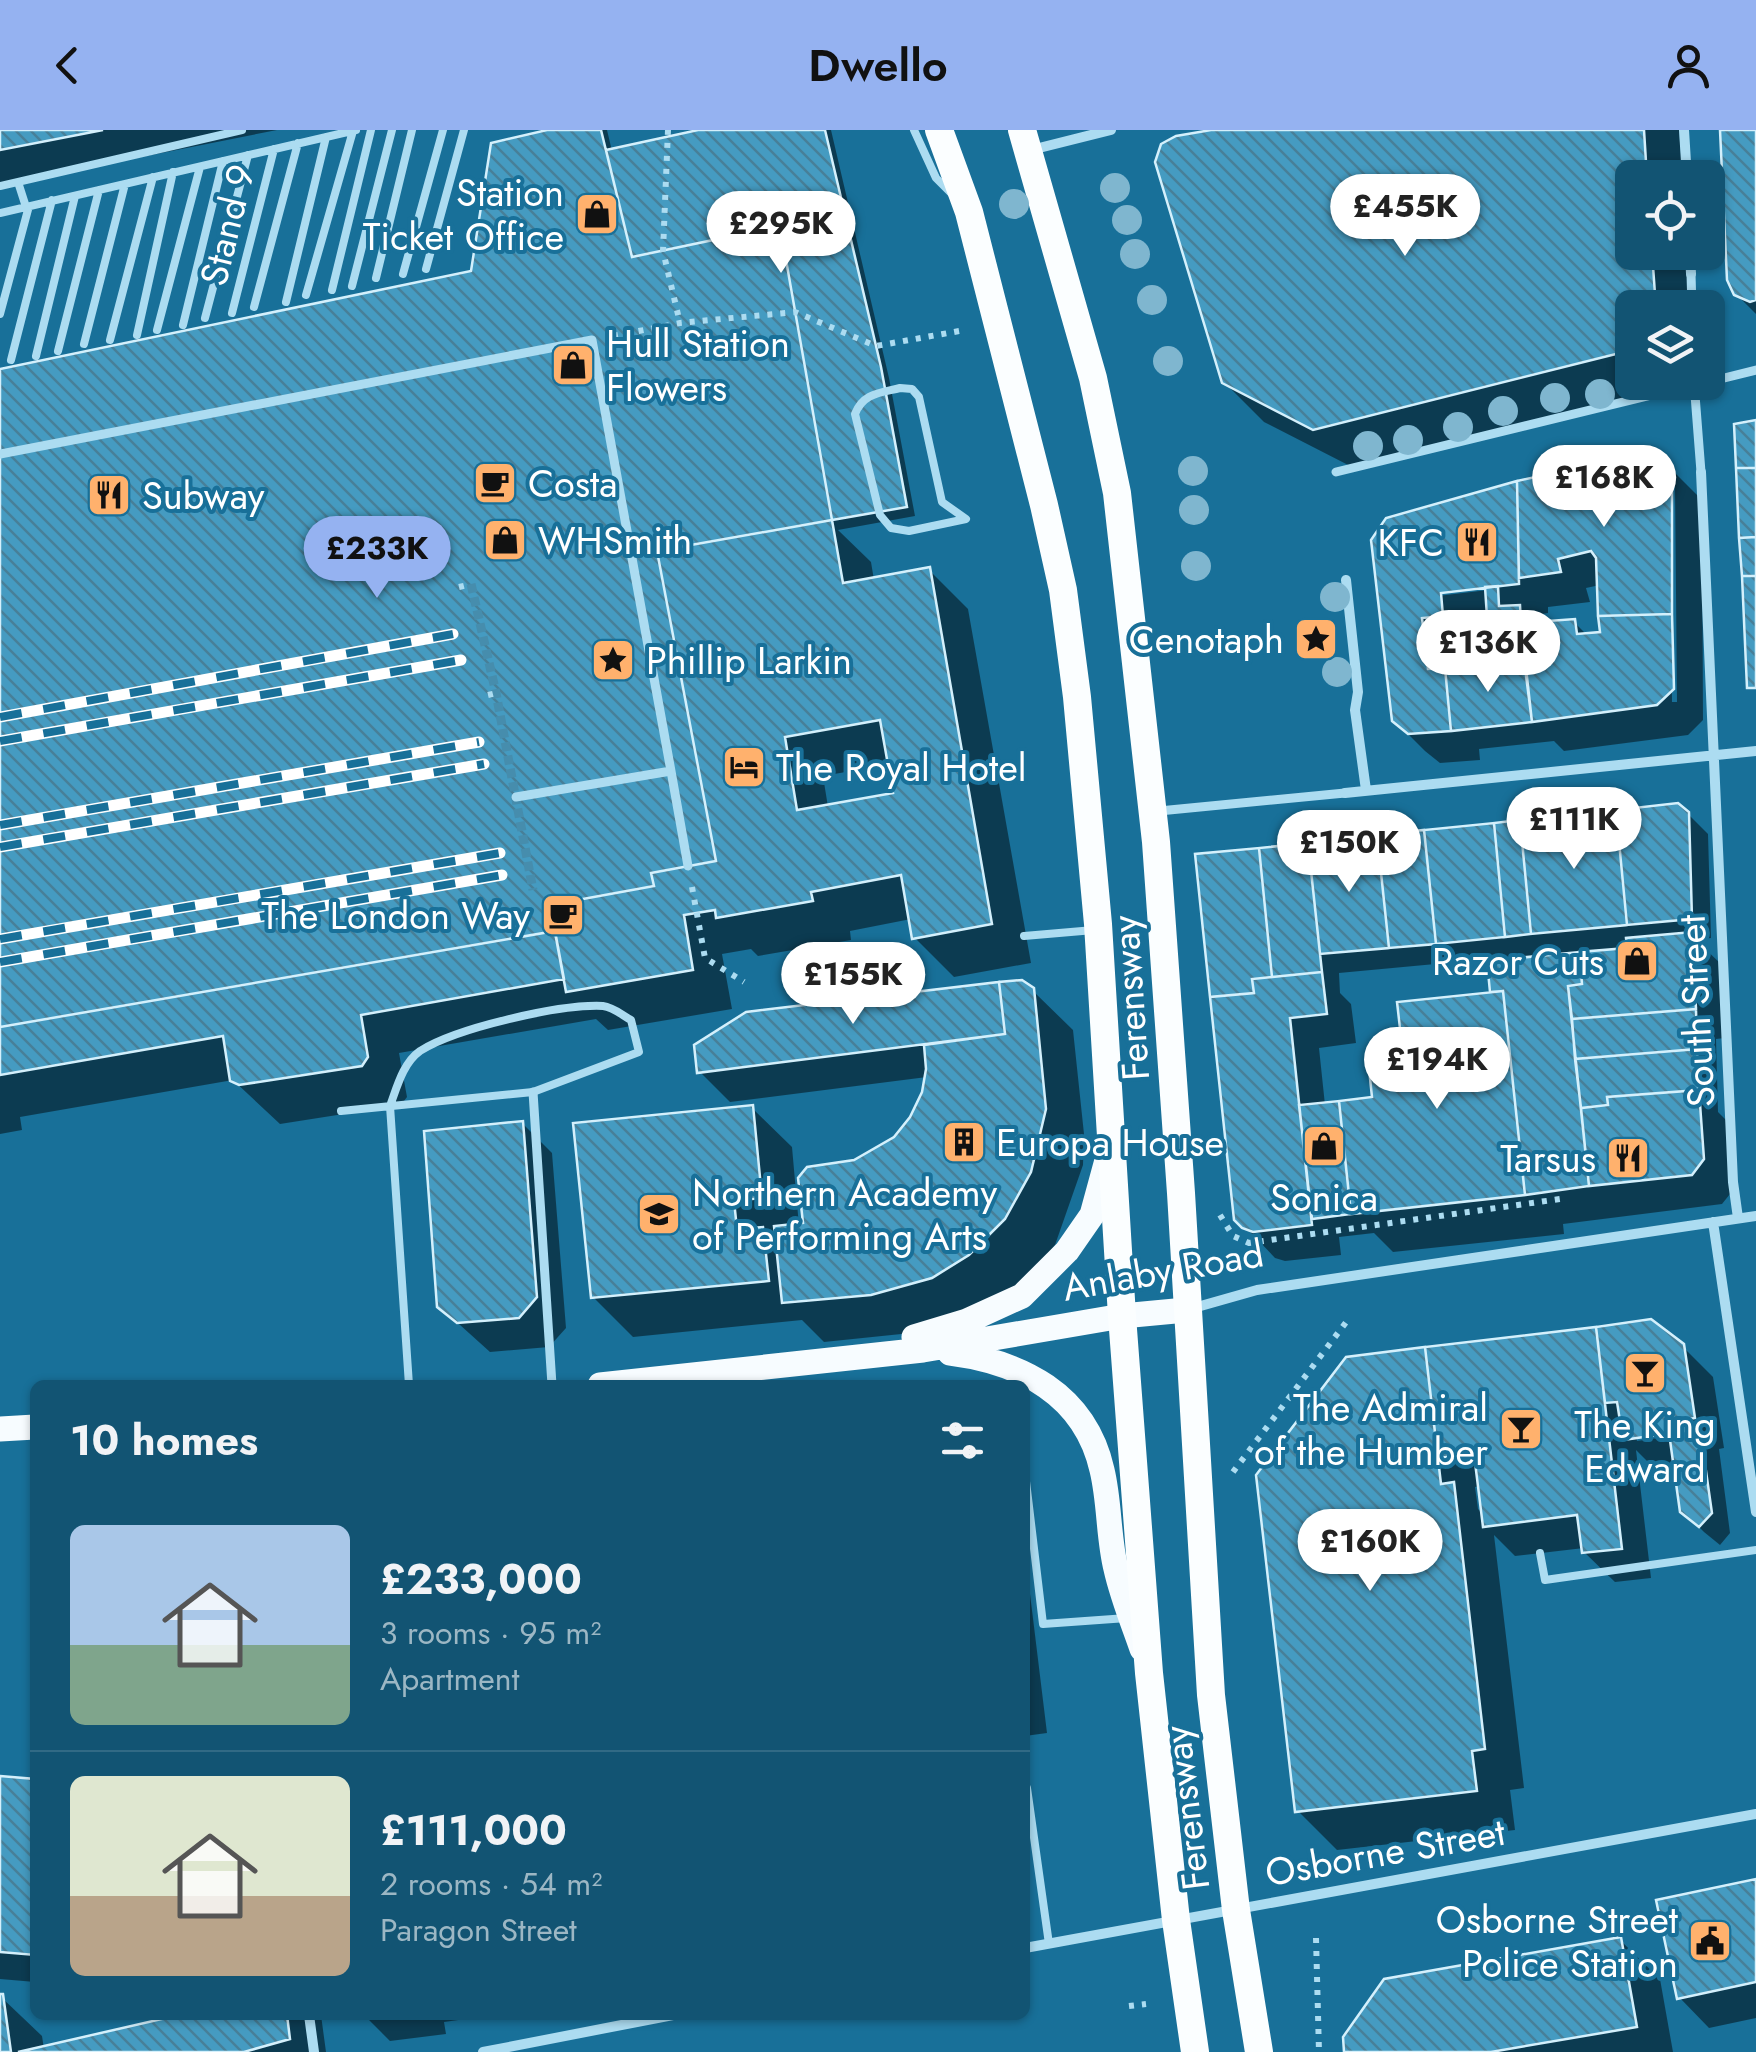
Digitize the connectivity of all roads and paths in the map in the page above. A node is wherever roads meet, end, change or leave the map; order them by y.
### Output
1 (242, 130) edge
2 (354, 130) edge
3 (372, 130) edge
4 (392, 130) edge
5 (412, 130) edge
6 (443, 130) edge
7 (464, 130) edge
8 (668, 130) edge
9 (914, 130) edge
10 (939, 130) edge
11 (1111, 130) edge
12 (1684, 130) edge
13 (326, 137) junction
14 (1026, 140) edge
15 (298, 144) junction
16 (274, 149) junction
17 (248, 156) junction
18 (1685, 160) edge
19 (223, 161) junction
20 (200, 167) junction
21 (173, 172) junction
22 (152, 177) junction
23 (18, 182) junction
24 (125, 184) junction
25 (0, 186) edge
26 (99, 190) junction
27 (76, 196) junction
28 (52, 200) junction
29 (28, 206) junction
30 (2, 212) edge
31 (969, 212) junction
32 (0, 226) edge
33 (426, 269) dead end
34 (1691, 270) edge
35 (403, 274) dead end
36 (1691, 274) joint
37 (376, 278) dead end
38 (352, 286) dead end
39 (332, 290) dead end
40 (1691, 290) edge
41 (306, 295) dead end
42 (286, 302) dead end
43 (254, 307) dead end
44 (0, 314) edge
45 (232, 314) dead end
46 (205, 318) dead end
47 (680, 323) junction
48 (998, 324) junction
49 (182, 325) dead end
50 (157, 330) dead end
51 (137, 334) dead end
52 (110, 340) dead end
53 (592, 340) junction
54 (84, 344) dead end
55 (58, 352) dead end
56 (36, 356) dead end
57 (10, 360) dead end
58 (1756, 370) edge
59 (1725, 377) edge
60 (1630, 400) edge
61 (1700, 400) edge
62 (0, 454) edge
63 (1336, 472) dead end
64 (1701, 472) joint
65 (966, 518) joint
66 (1346, 580) dead end
67 (471, 584) dead end
68 (459, 587) dead end
69 (1756, 750) edge
70 (1715, 755) junction
71 (672, 771) junction
72 (1366, 790) junction
73 (1345, 792) joint
74 (516, 798) dead end
75 (1154, 812) junction
76 (688, 866) dead end
77 (696, 913) dead end
78 (1098, 930) junction
79 (1024, 936) dead end
80 (744, 982) dead end
81 (533, 1092) junction
82 (390, 1106) junction
83 (341, 1112) dead end
84 (1112, 1140) junction
85 (1567, 1198) dead end
86 (1217, 1201) dead end
87 (1756, 1216) edge
88 (1738, 1218) junction
89 (1713, 1222) junction
90 (1186, 1310) junction
91 (1122, 1316) junction
92 (1347, 1321) dead end
93 (923, 1350) junction
94 (842, 1358) junction
95 (409, 1380) edge
96 (552, 1380) edge
97 (645, 1380) edge
98 (30, 1428) edge
99 (0, 1429) edge
100 (1233, 1473) dead end
101 (1756, 1512) edge
102 (1030, 1515) edge
103 (1756, 1550) edge
104 (1540, 1553) dead end
105 (1131, 1617) junction
106 (1150, 1673) junction
107 (1756, 1814) edge
108 (1030, 1815) edge
109 (1236, 1910) junction
110 (1176, 1920) junction
111 (1316, 1938) dead end
112 (1049, 1944) junction
113 (1030, 1947) edge
114 (1146, 2004) dead end
115 (1128, 2006) dead end
116 (310, 2020) edge
117 (647, 2020) edge
118 (314, 2052) edge
119 (482, 2052) edge
120 (1195, 2052) edge
121 (1259, 2052) edge
122 (1319, 2052) edge

1 - 23 lane
2 - 13 lane
2 - 41 lane
3 - 39 lane
4 - 38 lane
5 - 37 lane
6 - 35 lane
7 - 33 lane
8 - 47 path
9 - 31 lane, Ferensway
10 - 31 highway, Ferensway
11 - 14 street
12 - 18 street
13 - 15 lane
13 - 42 lane
14 - 75 highway, Ferensway
15 - 16 lane
15 - 43 lane
16 - 17 lane
16 - 45 lane, Stand 9
17 - 19 lane
17 - 46 lane
19 - 20 lane
19 - 49 lane
20 - 21 lane
20 - 50 lane
21 - 22 lane
21 - 51 lane
22 - 24 lane
22 - 52 lane
23 - 25 lane
23 - 29 lane
24 - 26 lane
24 - 54 lane
26 - 27 lane
26 - 55 lane
27 - 28 lane
27 - 56 lane
28 - 29 lane
28 - 57 lane
29 - 30 lane
29 - 44 lane
30 - 32 lane
31 - 48 highway, Ferensway
34 - 36 street
36 - 40 street
47 - 48 path
47 - 53 path
48 - 78 highway, Ferensway
53 - 62 street
53 - 71 street
58 - 59 street
60 - 63 street
61 - 64 street, South Street
64 - 70 street, South Street
65 - 65 lane
66 - 72 street
67 - 68 path
69 - 70 street
70 - 72 street
70 - 88 street, South Street
71 - 74 street
71 - 76 street
72 - 73 street
73 - 75 street
75 - 90 highway, Ferensway
77 - 80 path
78 - 79 lane
78 - 84 highway, Ferensway
81 - 82 lane
81 - 82 lane
81 - 96 street
82 - 83 lane
82 - 95 lane
84 - 91 highway, Ferensway
84 - 94 main road
85 - 86 path
87 - 88 street, Anlaby Road
88 - 89 street, Anlaby Road
89 - 90 street, Anlaby Road
89 - 101 street
90 - 91 main road, Anlaby Road
90 - 109 highway, Ferensway
91 - 93 main road, Anlaby Road
91 - 106 highway, Ferensway
92 - 100 path
93 - 94 main road, Anlaby Road
93 - 105 main road
94 - 97 main road, Anlaby Road
98 - 99 main road
102 - 105 lane
103 - 104 lane
105 - 106 main road
106 - 110 highway, Ferensway
107 - 109 street, Osborne Street
108 - 112 lane
109 - 110 street, Osborne Street
109 - 121 highway, Ferensway
110 - 112 street, Osborne Street
110 - 120 highway, Ferensway
111 - 122 path
112 - 113 street, Osborne Street
114 - 115 path
116 - 118 street
117 - 119 street

